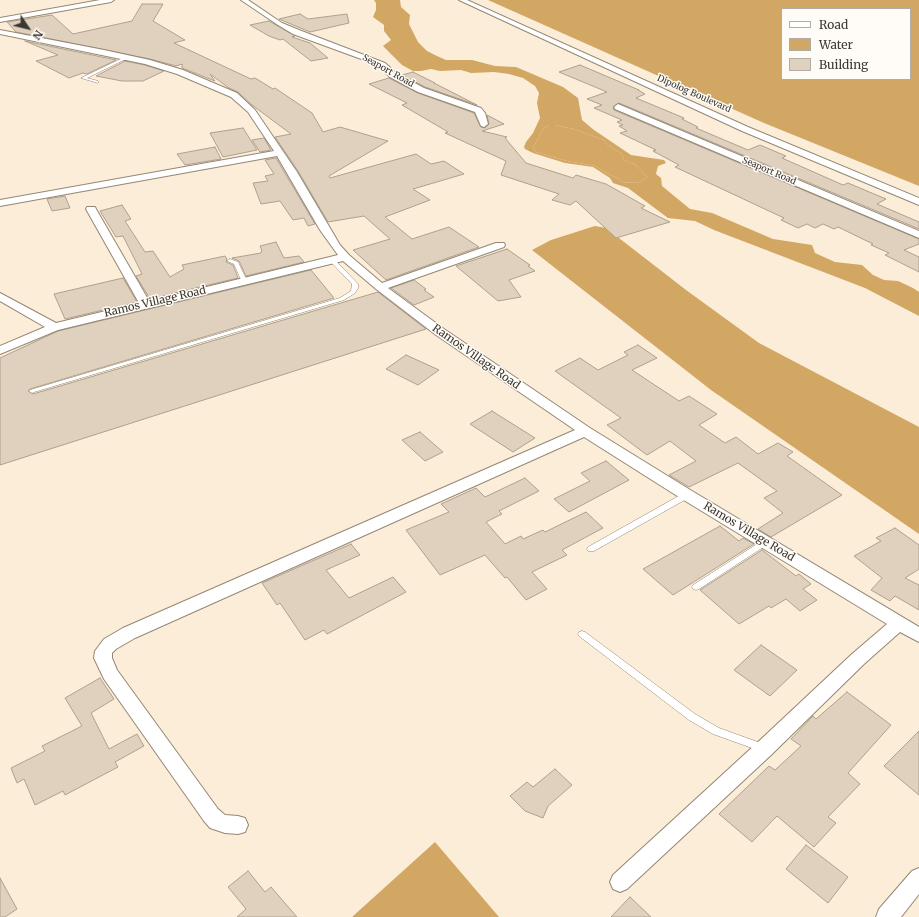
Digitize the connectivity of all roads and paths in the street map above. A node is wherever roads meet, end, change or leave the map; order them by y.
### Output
1 (111, 0) edge
2 (244, 0) edge
3 (462, 0) edge
4 (0, 20) edge
5 (0, 32) edge
6 (128, 57) junction
7 (97, 82) dead end
8 (618, 107) dead end
9 (484, 124) dead end
10 (278, 153) junction
11 (919, 202) edge
12 (0, 203) edge
13 (91, 209) dead end
14 (919, 235) edge
15 (500, 246) dead end
16 (345, 257) junction
17 (332, 260) junction
18 (230, 261) dead end
19 (244, 281) junction
20 (380, 286) junction
21 (0, 296) edge
22 (146, 304) junction
23 (54, 327) junction
24 (0, 350) edge
25 (32, 391) dead end
26 (585, 430) junction
27 (688, 495) junction
28 (765, 542) junction
29 (591, 549) dead end
30 (696, 587) dead end
31 (899, 623) junction
32 (582, 634) dead end
33 (919, 635) edge
34 (764, 748) junction
35 (238, 825) dead end
36 (919, 878) edge
37 (620, 882) dead end
38 (887, 917) edge

1 - 4 street
2 - 9 street, Seaport Road
3 - 11 street, Dipolog Boulevard
5 - 6 street
6 - 7 lane
6 - 10 street
8 - 14 street, Seaport Road
10 - 12 street
10 - 16 street
13 - 22 street
15 - 20 street
16 - 17 street, Ramos Village Road
16 - 20 street, Ramos Village Road
17 - 19 street, Ramos Village Road
17 - 25 lane
18 - 19 lane
19 - 22 street, Ramos Village Road
20 - 26 street, Ramos Village Road
21 - 23 street
22 - 23 street, Ramos Village Road
23 - 24 street, Ramos Village Road
26 - 27 street, Ramos Village Road
26 - 35 street
27 - 28 street, Ramos Village Road
27 - 29 lane
28 - 30 lane
28 - 31 street, Ramos Village Road
31 - 33 street, Ramos Village Road
31 - 34 street
32 - 34 lane
34 - 37 street
36 - 38 street

